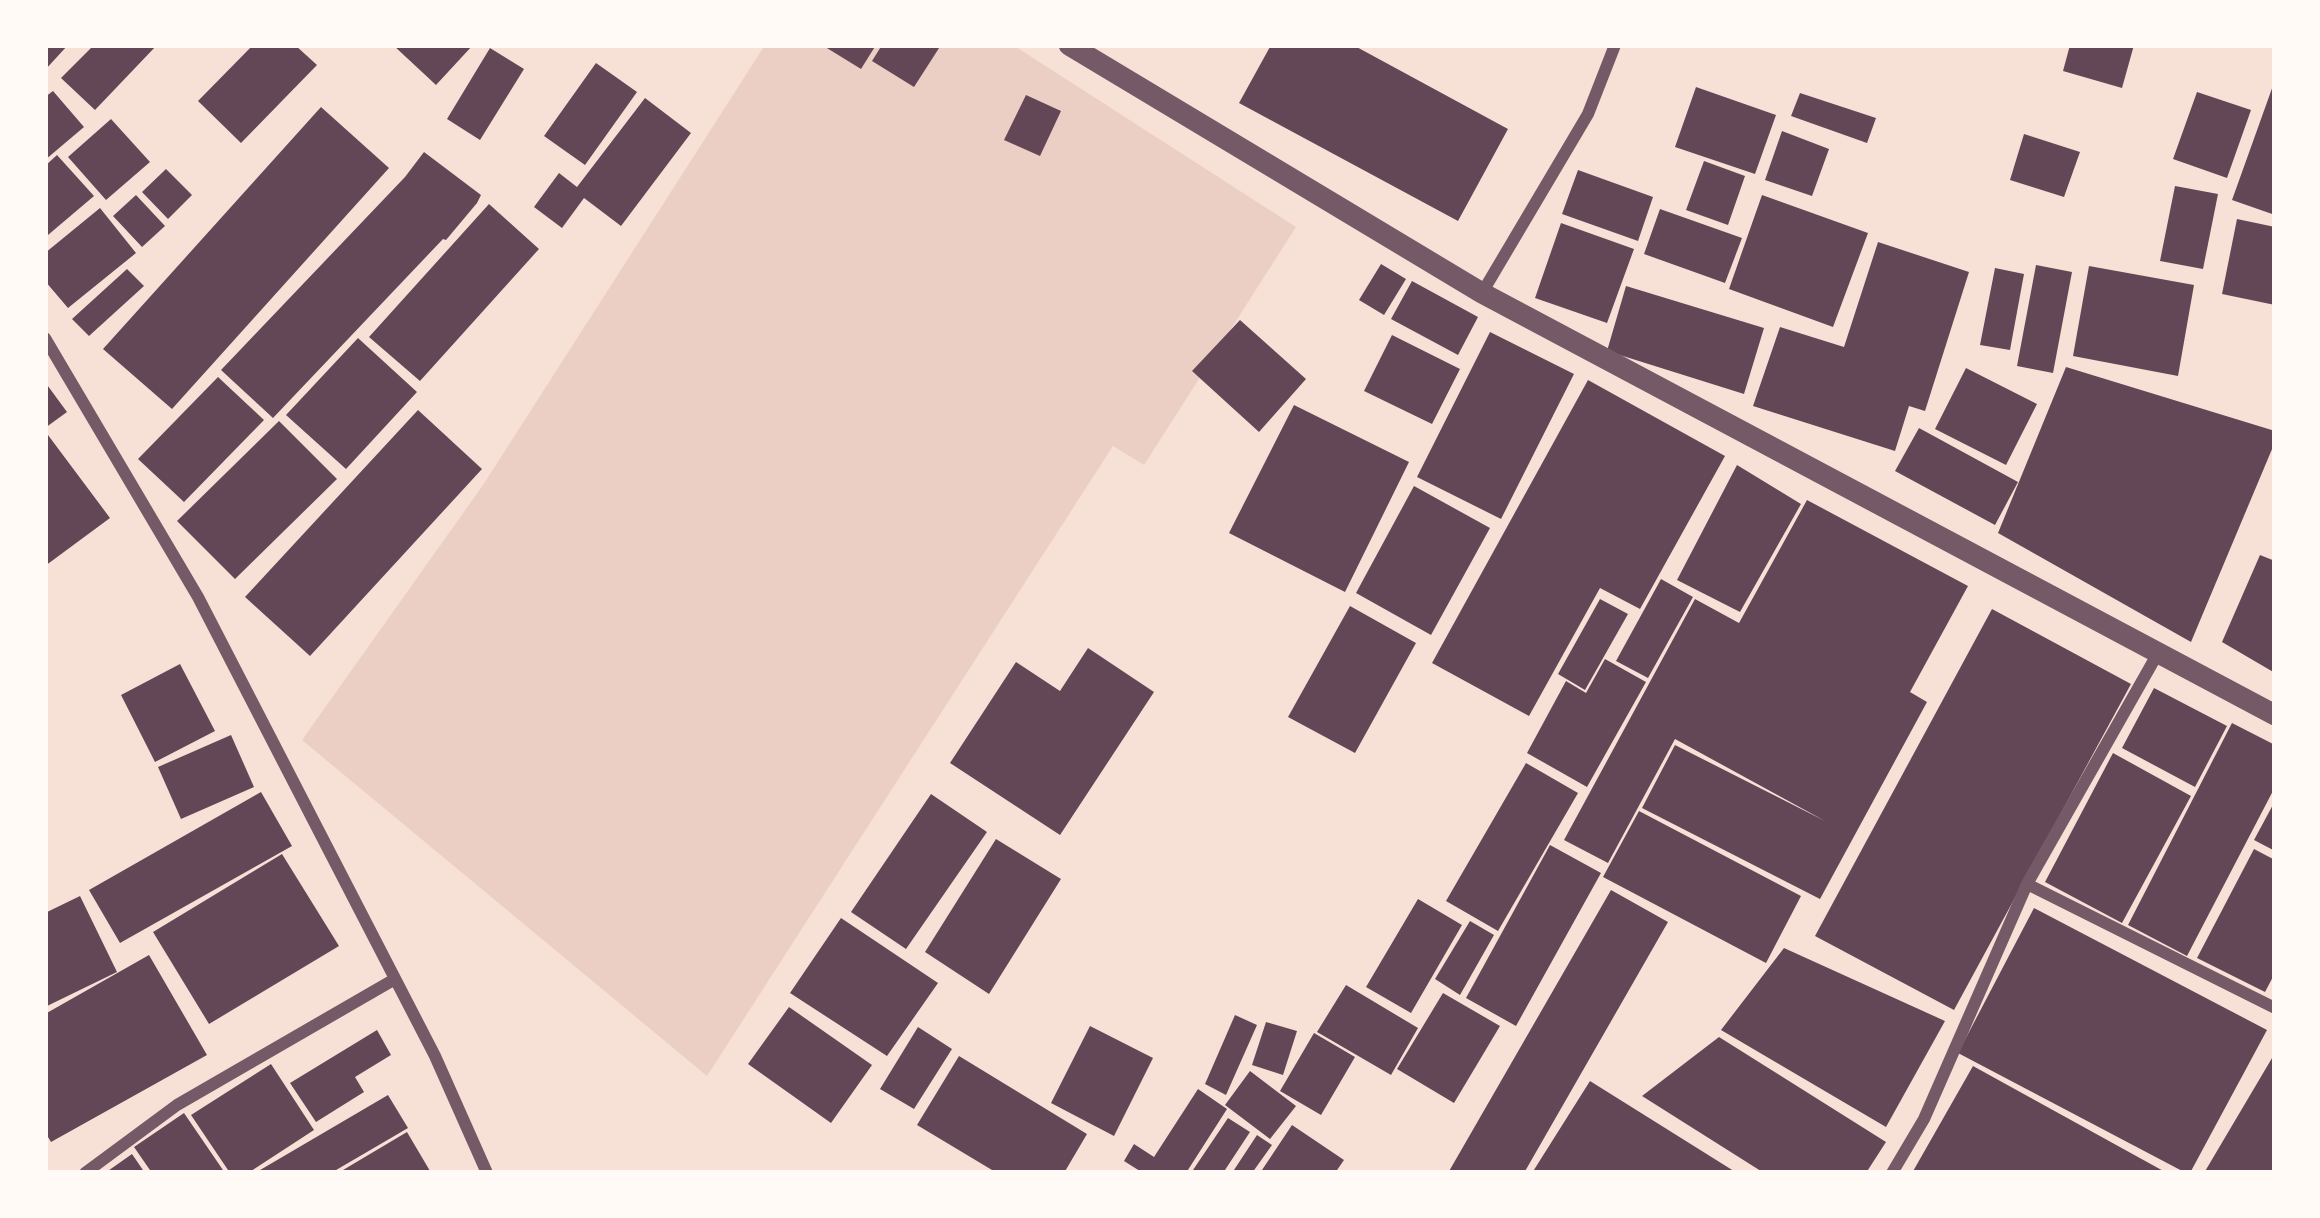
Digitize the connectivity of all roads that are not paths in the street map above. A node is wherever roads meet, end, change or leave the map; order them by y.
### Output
1 (1069, 45) edge
2 (1615, 45) edge
3 (1482, 293) junction
4 (45, 338) edge
5 (2158, 653) junction
6 (2275, 715) edge
7 (2027, 884) junction
8 (395, 980) junction
9 (2275, 1009) edge
10 (85, 1173) edge
11 (487, 1173) edge
12 (1892, 1173) edge

1 - 3 street
2 - 3 street
3 - 5 street
4 - 8 street
5 - 6 street
5 - 7 street
7 - 9 street
7 - 12 street
8 - 10 street
8 - 11 street

